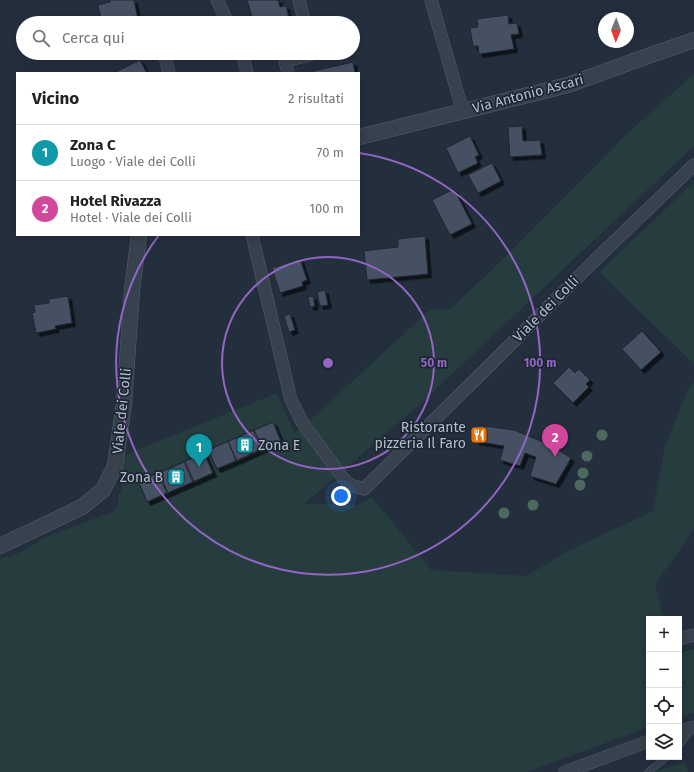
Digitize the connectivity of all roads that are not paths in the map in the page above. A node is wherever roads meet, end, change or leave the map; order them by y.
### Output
1 (217, 0) edge
2 (299, 0) edge
3 (431, 0) edge
4 (225, 16) edge
5 (303, 16) edge
6 (694, 40) edge
7 (166, 60) edge
8 (244, 60) edge
9 (289, 60) edge
10 (169, 72) edge
11 (248, 72) edge
12 (288, 72) edge
13 (463, 112) junction
14 (360, 137) edge
15 (694, 165) edge
16 (139, 236) edge
17 (252, 236) edge
18 (0, 546) edge
19 (694, 635) edge
20 (682, 638) edge
21 (693, 727) edge
22 (682, 730) edge
23 (646, 742) edge
24 (682, 742) edge
25 (663, 760) edge
26 (565, 772) edge
27 (648, 772) edge

1 - 4 street
2 - 5 street
3 - 13 street
6 - 13 street, Via Antonio Ascari
7 - 10 street
8 - 11 street
9 - 12 street
13 - 14 street, Via Antonio Ascari
15 - 17 street, Viale dei Colli
16 - 18 street, Viale dei Colli
19 - 20 street
21 - 22 street
21 - 24 lane
23 - 26 street
25 - 27 lane

